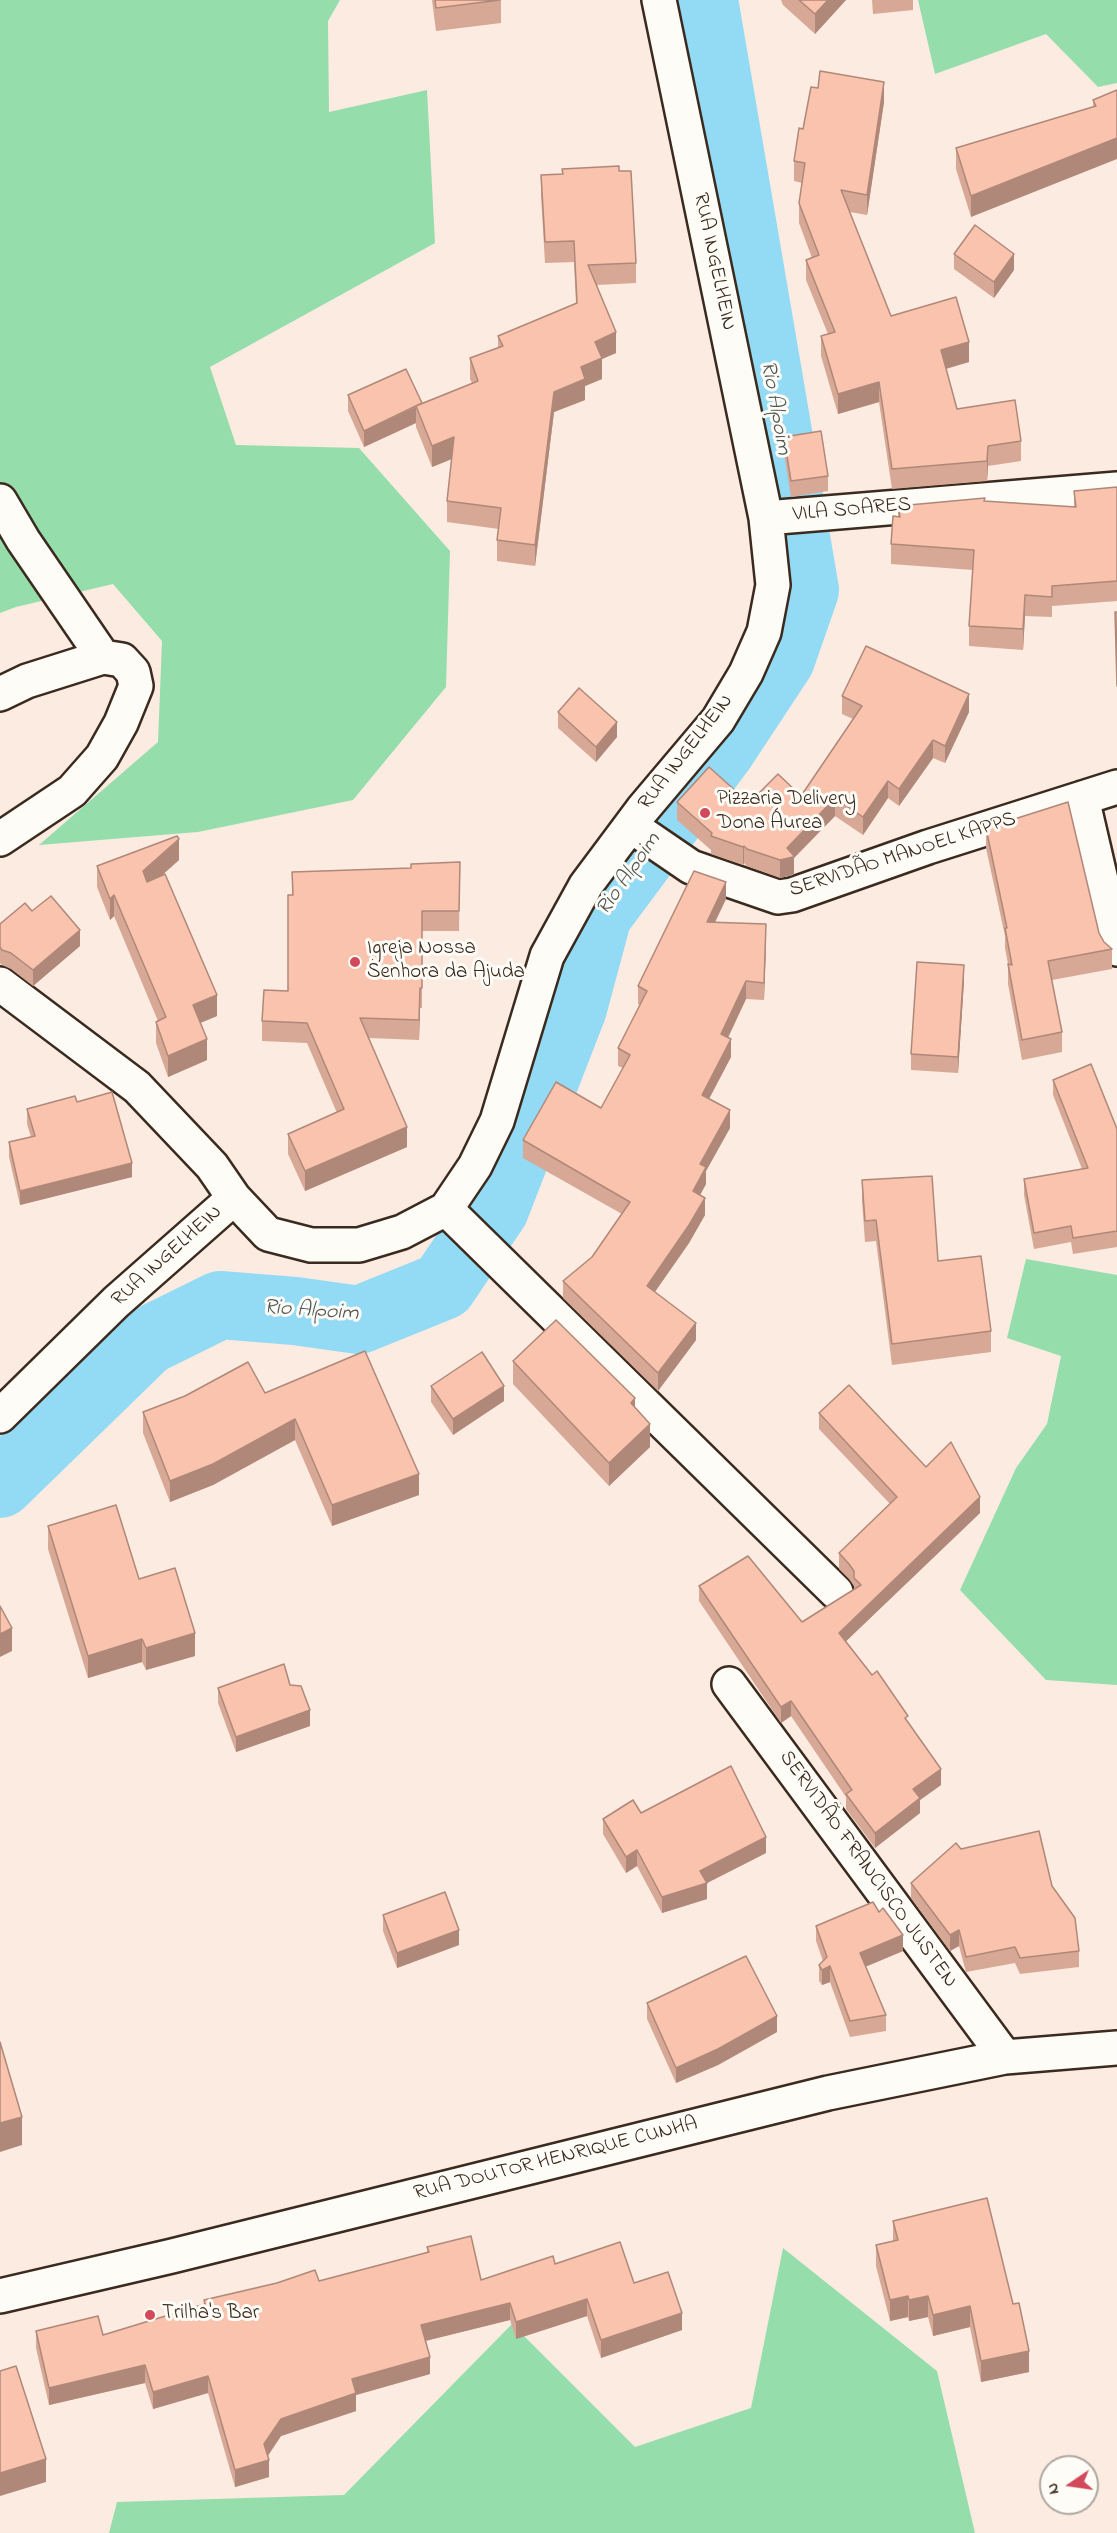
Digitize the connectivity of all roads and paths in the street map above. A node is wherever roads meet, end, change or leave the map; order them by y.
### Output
1 (659, 0) edge
2 (1117, 489) edge
3 (0, 501) edge
4 (768, 518) junction
5 (103, 657) junction
6 (0, 694) edge
7 (1117, 788) edge
8 (1082, 798) junction
9 (633, 826) junction
10 (0, 839) edge
11 (1117, 949) edge
12 (0, 984) edge
13 (234, 1198) junction
14 (447, 1210) junction
15 (0, 1416) edge
16 (836, 1592) dead end
17 (729, 1684) dead end
18 (1117, 2048) edge
19 (1005, 2057) junction
20 (0, 2296) edge

1 - 4 street, RUA INGELHEIN
2 - 4 street, VILA SOARES
3 - 5 street
4 - 9 street, RUA INGELHEIN
5 - 6 street
5 - 10 street
7 - 8 street, SERVIDÃO MANOEL KAPPS
8 - 9 street, SERVIDÃO MANOEL KAPPS
8 - 11 street
9 - 14 street, RUA INGELHEIN
12 - 13 street
13 - 14 street, RUA INGELHEIN
13 - 15 street, RUA INGELHEIN
14 - 16 street
17 - 19 street, SERVIDÃO FRANCISCO JUSTEN
18 - 19 street, RUA DOUTOR HENRIQUE CUNHA
19 - 20 street, RUA DOUTOR HENRIQUE CUNHA

